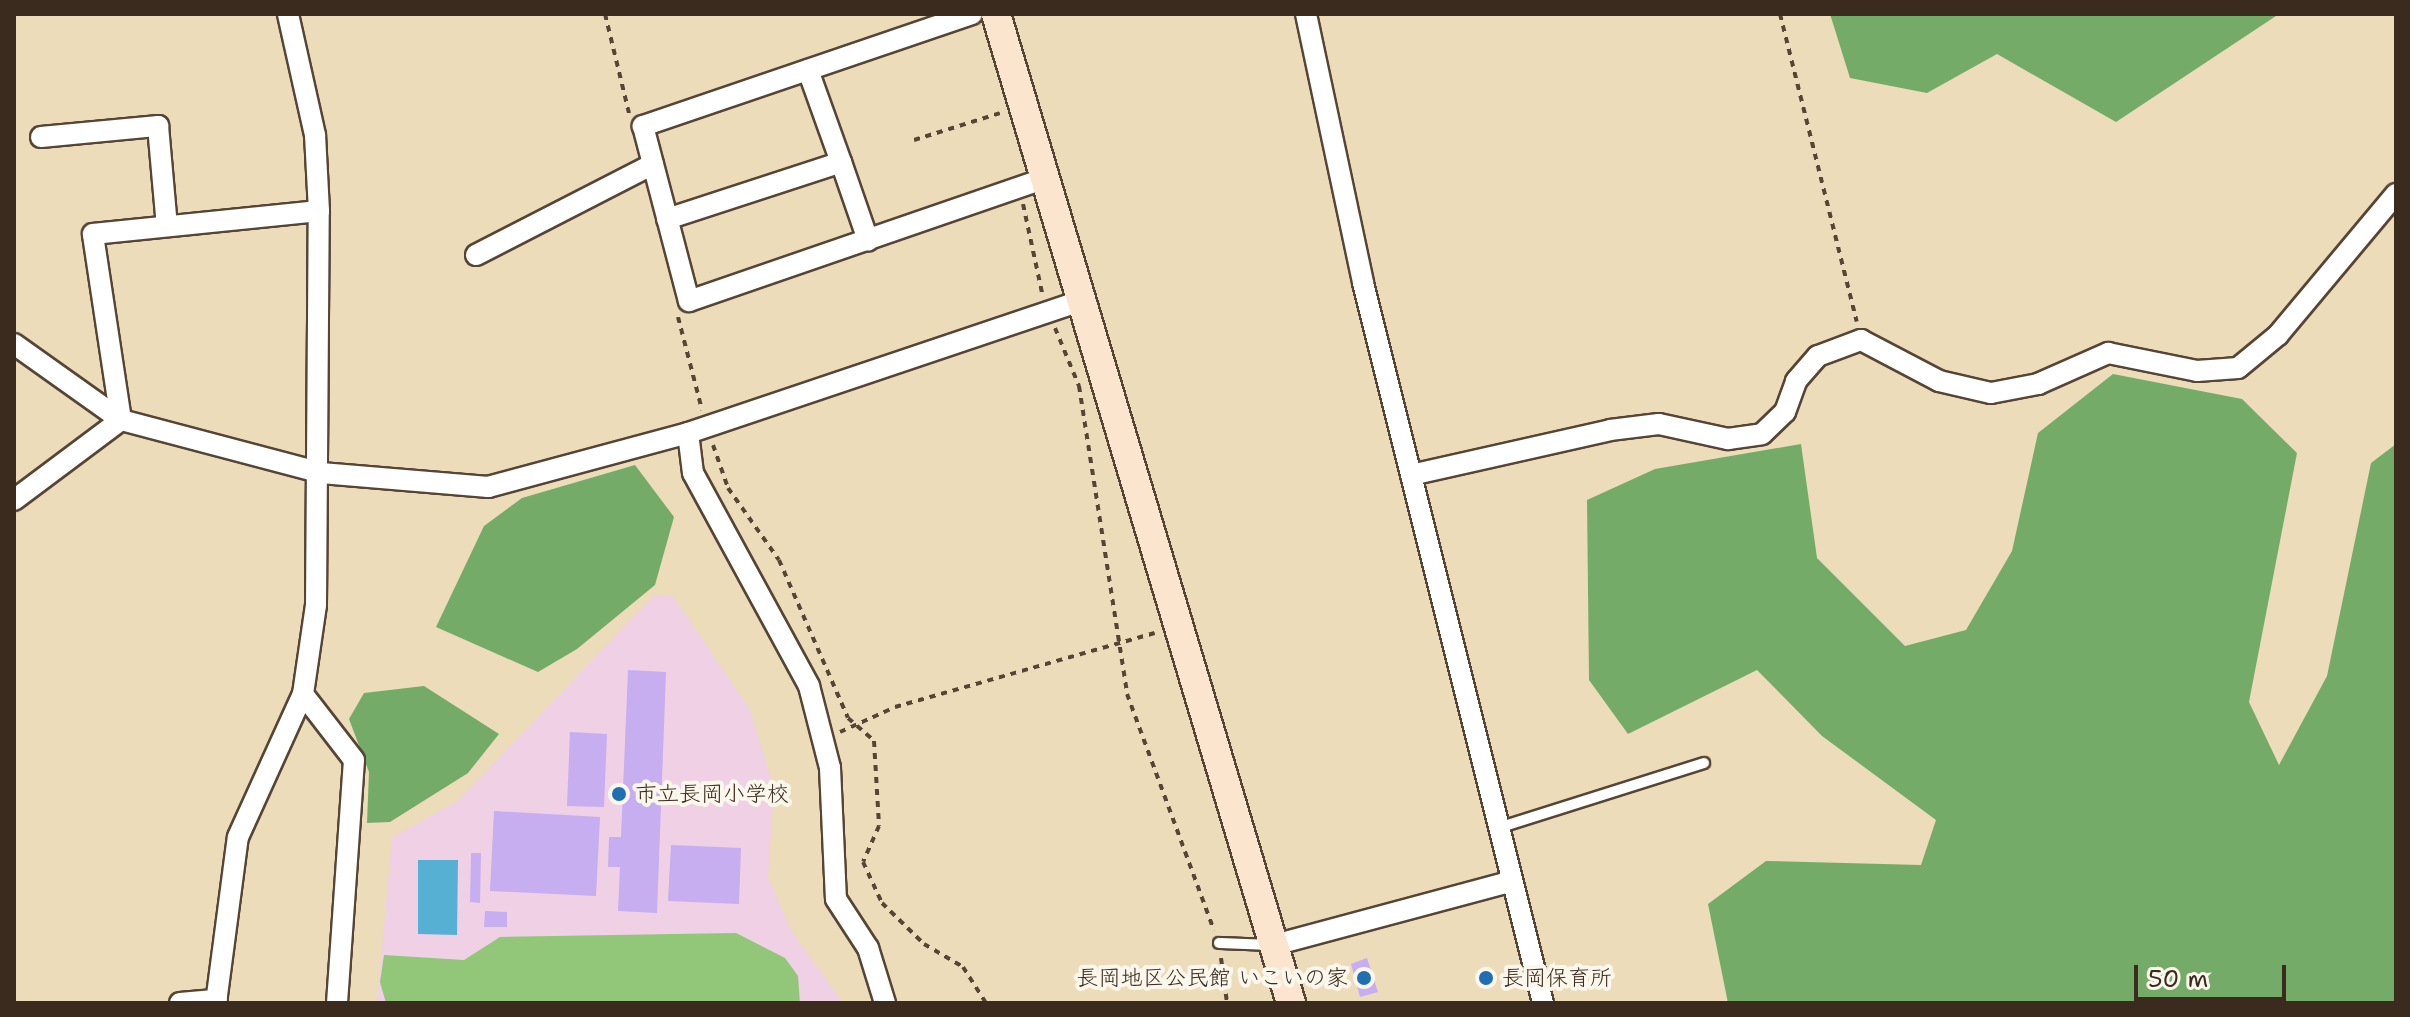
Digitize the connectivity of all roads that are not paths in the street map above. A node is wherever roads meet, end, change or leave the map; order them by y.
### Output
1 (288, 14) edge
2 (972, 14) edge
3 (996, 14) edge
4 (1306, 14) edge
5 (808, 70) junction
6 (41, 137) dead end
7 (841, 162) junction
8 (653, 164) junction
9 (1033, 183) junction
10 (2396, 194) edge
11 (319, 211) junction
12 (667, 219) junction
13 (167, 226) junction
14 (868, 240) junction
15 (476, 255) dead end
16 (1081, 301) junction
17 (14, 344) edge
18 (121, 420) junction
19 (697, 430) junction
20 (321, 473) junction
21 (1411, 475) junction
22 (14, 500) edge
23 (303, 694) junction
24 (1704, 763) dead end
25 (1498, 828) junction
26 (1509, 882) junction
27 (1219, 943) road end
28 (1274, 945) junction
29 (216, 1002) edge
30 (180, 1003) edge
31 (337, 1003) edge
32 (885, 1003) edge
33 (1291, 1003) edge
34 (1543, 1003) edge

1 - 11 street
2 - 5 street
3 - 9 street
4 - 21 street
5 - 7 street
5 - 8 street
6 - 13 street
7 - 12 street
7 - 14 street
8 - 12 street
8 - 15 street
9 - 14 street
9 - 16 street
10 - 21 street
11 - 13 street
11 - 20 street
12 - 14 street
13 - 18 street
16 - 19 street
16 - 28 street
17 - 18 street
18 - 20 street
18 - 22 street
19 - 20 street
19 - 32 street
20 - 23 street
21 - 25 street
23 - 29 street
23 - 31 street
24 - 25 lane
25 - 26 street
26 - 28 street
26 - 34 street
27 - 28 lane
28 - 33 street
29 - 30 street

